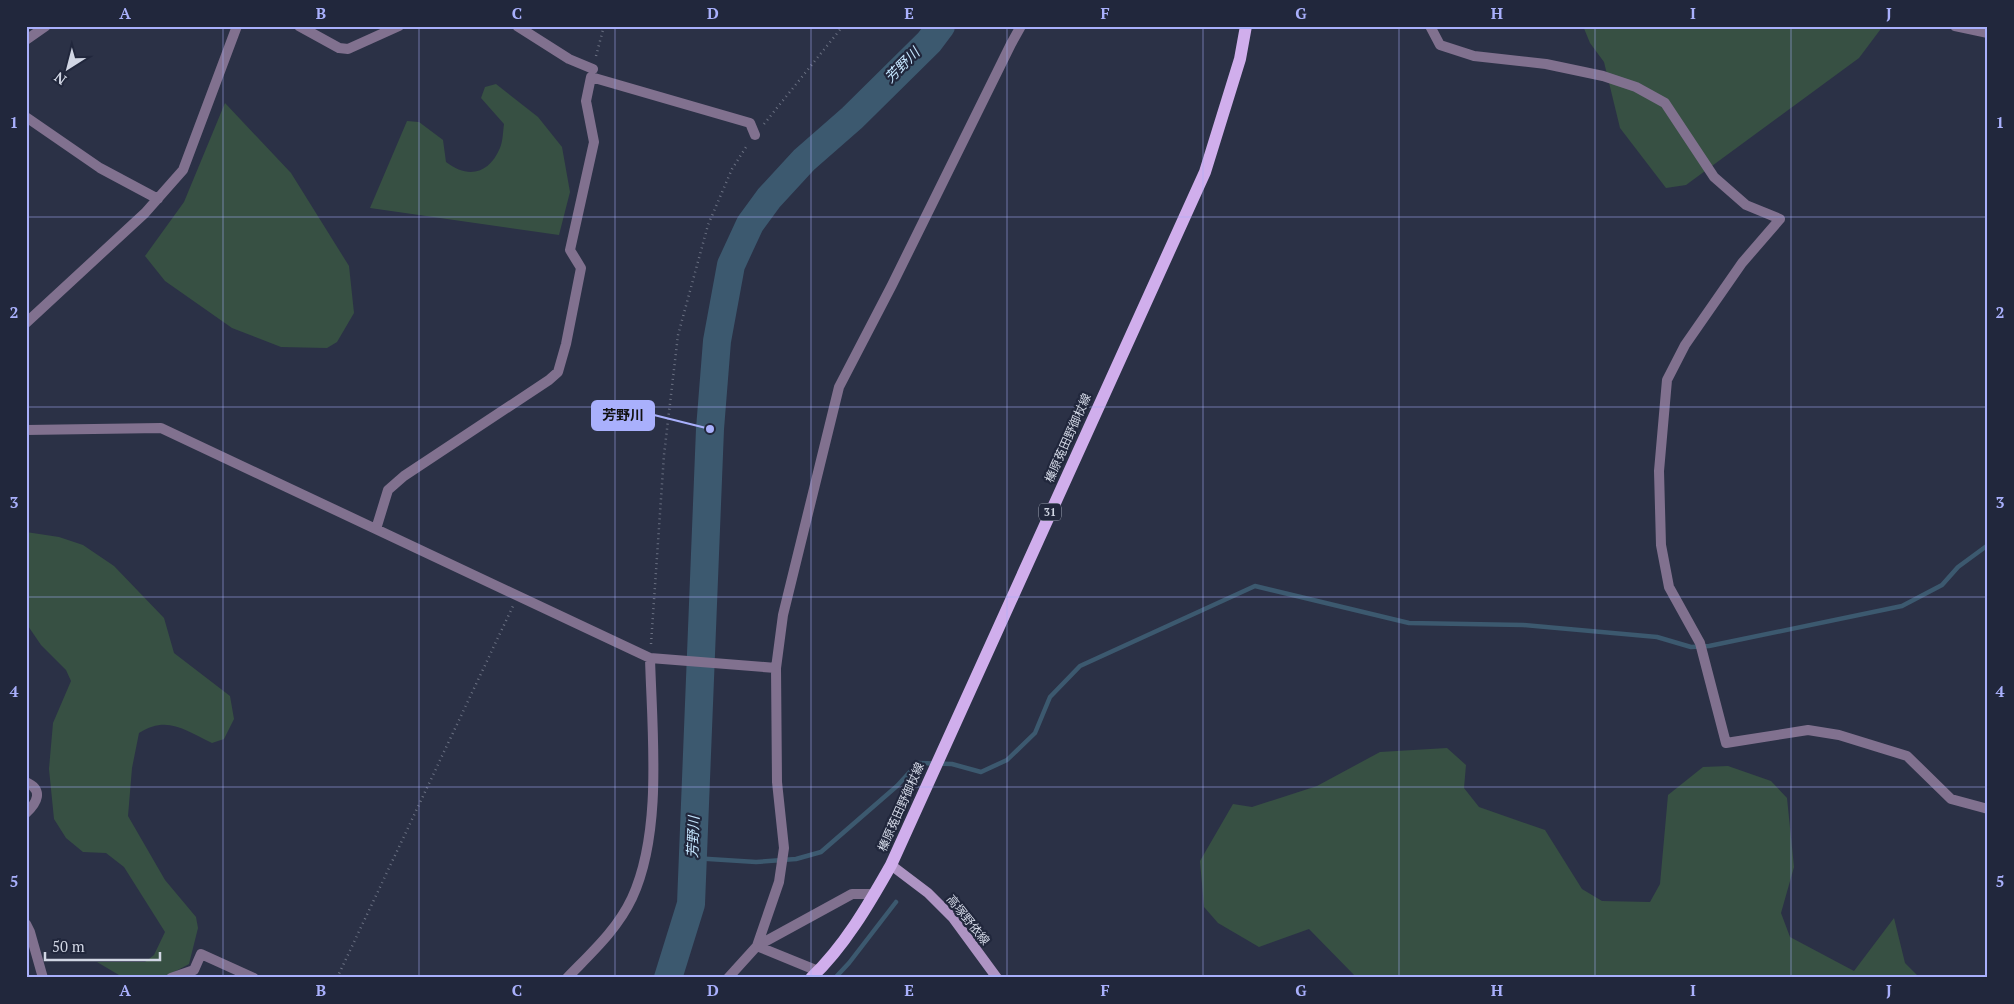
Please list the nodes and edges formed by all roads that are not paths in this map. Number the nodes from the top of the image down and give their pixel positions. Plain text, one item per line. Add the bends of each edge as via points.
1 (46, 26) edge
2 (237, 26) edge
3 (299, 26) edge
4 (399, 26) edge
5 (517, 26) edge
6 (1021, 26) edge
7 (1246, 26) edge
8 (1430, 26) edge
9 (1955, 26) edge
10 (1988, 33) edge
11 (26, 40) edge
12 (593, 70) road end
13 (26, 117) edge
14 (755, 135) road end
15 (158, 199) junction
16 (26, 323) edge
17 (26, 430) edge
18 (376, 529) junction
19 (650, 658) junction
20 (772, 668) junction
21 (26, 782) edge
22 (1988, 809) edge
23 (26, 813) edge
24 (891, 865) junction
25 (874, 894) junction
26 (26, 924) edge
27 (758, 946) junction
28 (814, 974) edge
29 (44, 978) edge
30 (171, 978) edge
31 (254, 978) edge
32 (567, 978) edge
33 (728, 978) edge
34 (997, 978) edge

1 - 11 street
2 - 15 street via 183,170
3 - 4 street via 348,50
5 - 12 street via 569,59
6 - 20 street via 839,387
7 - 24 main road, 榛原菟田野御杖線 / 31 via 1240,59 1205,172
8 - 22 street via 1440,45 1474,56 1546,64 1602,76 1644,91 1665,103 1714,177 1746,204 1780,219 1736,271 1685,345 1667,380 1659,471 1661,545 1669,587 1700,642 1726,743 1808,730 1839,735 1907,756 1951,798
9 - 10 street
13 - 15 street via 100,168
14 - 18 street via 750,124 591,78 586,101 594,142 570,250 582,268 558,372 404,476 388,490
15 - 16 street
17 - 18 street via 161,428
18 - 19 street
19 - 20 street
19 - 32 street via 653,803 645,865 631,899 610,934
20 - 27 street via 777,782 784,848 780,882
21 - 23 street via 33,785 37,793 35,804
24 - 25 main road, 榛原菟田野御杖線 / 31
24 - 34 main road, 高塚野依線 via 928,893 953,918
25 - 27 street via 852,894
25 - 28 main road, 榛原菟田野御杖線 / 31
26 - 29 street
27 - 28 street
27 - 33 street
30 - 31 street via 194,970 202,954

